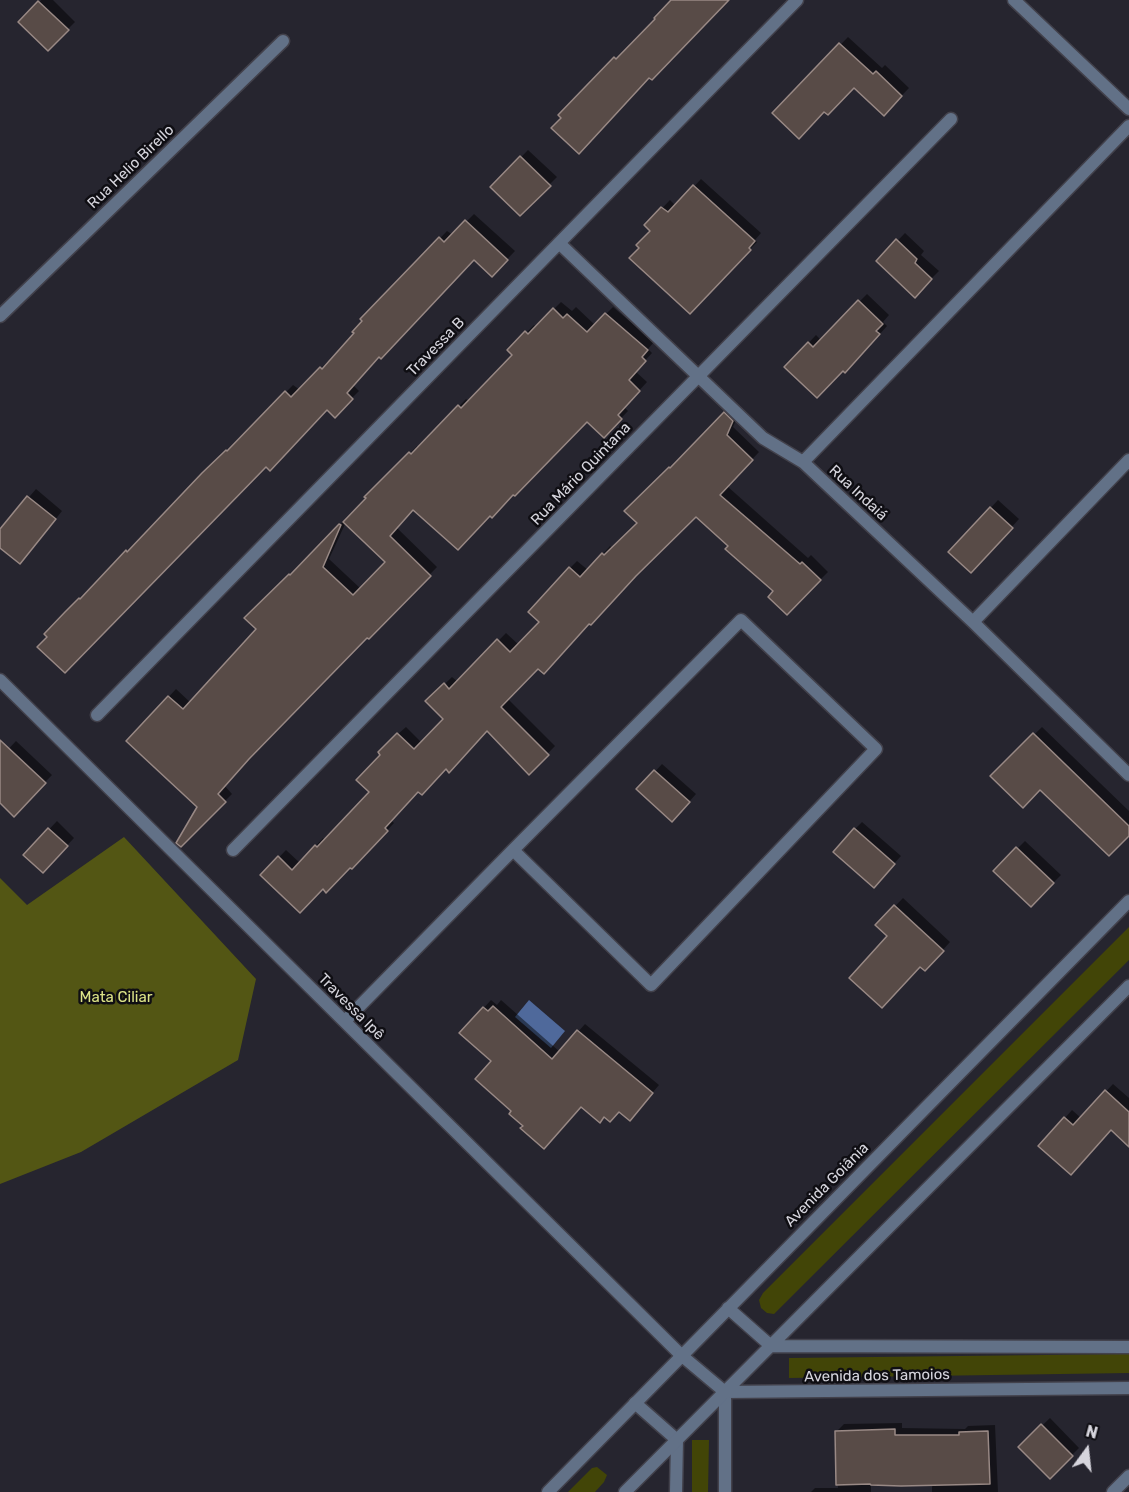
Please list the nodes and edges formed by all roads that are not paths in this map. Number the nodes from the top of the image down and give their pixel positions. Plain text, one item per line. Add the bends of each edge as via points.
1 (797, 0) edge
2 (1014, 0) edge
3 (283, 41) dead end
4 (1129, 109) edge
5 (951, 119) dead end
6 (1129, 126) edge
7 (559, 243) junction
8 (0, 316) edge
9 (698, 376) junction
10 (1129, 460) edge
11 (803, 462) junction
12 (974, 622) junction
13 (0, 680) edge
14 (97, 715) dead end
15 (1129, 774) edge
16 (233, 850) dead end
17 (513, 850) junction
18 (1129, 901) edge
19 (1129, 986) edge
20 (345, 1021) junction
21 (728, 1308) junction
22 (771, 1346) junction
23 (1129, 1347) edge
24 (681, 1355) junction
25 (1129, 1388) edge
26 (725, 1392) junction
27 (635, 1403) junction
28 (677, 1440) junction
29 (1129, 1476) edge
30 (548, 1492) edge
31 (626, 1492) edge
32 (676, 1492) edge
33 (724, 1492) edge
34 (1113, 1492) edge

1 - 7 street, Travessa B
2 - 4 street
3 - 8 street, Rua Helio Birello
5 - 9 street, Rua Mário Quintana
6 - 11 street
7 - 9 street, Rua Indaiá
7 - 14 street, Travessa B
9 - 11 street, Rua Indaiá via 763,438
9 - 16 street, Rua Mário Quintana
10 - 12 street
11 - 12 street, Rua Indaiá
12 - 15 street, Rua Indaiá
13 - 20 street, Travessa Ipê
17 - 17 street via 741,620 876,749 651,985
17 - 20 street
18 - 21 street, Avenida Goiânia
19 - 22 street
20 - 24 street, Travessa Ipê
21 - 22 street
21 - 24 street, Avenida Goiânia
22 - 23 street, Avenida dos Tamoios
22 - 26 street
24 - 26 street, Travessa Ipê
24 - 27 street, Avenida Goiânia
25 - 26 street, Avenida dos Tamoios
26 - 28 street
26 - 33 street
27 - 28 street
27 - 30 street, Avenida Goiânia
28 - 31 street
28 - 32 street
29 - 34 street

